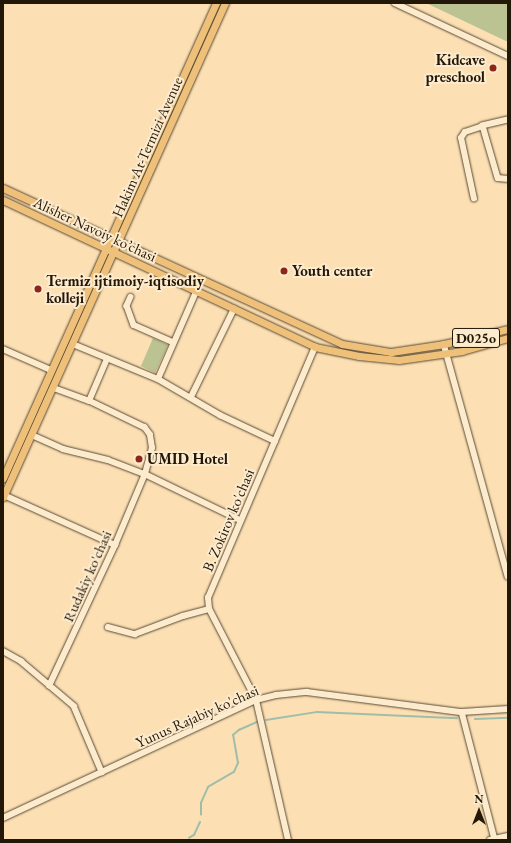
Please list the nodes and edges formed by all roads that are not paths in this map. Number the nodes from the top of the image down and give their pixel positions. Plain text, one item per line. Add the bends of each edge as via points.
1 (216, 3) edge
2 (225, 3) edge
3 (395, 3) edge
4 (508, 56) edge
5 (508, 120) edge
6 (483, 126) junction
7 (508, 179) edge
8 (3, 188) edge
9 (474, 199) dead end
10 (3, 200) edge
11 (109, 239) junction
12 (118, 243) junction
13 (105, 249) junction
14 (114, 253) junction
15 (196, 292) junction
16 (131, 297) dead end
17 (234, 309) junction
18 (508, 329) edge
19 (508, 338) edge
20 (173, 342) junction
21 (73, 344) junction
22 (444, 344) junction
23 (315, 347) junction
24 (3, 349) edge
25 (447, 354) junction
26 (107, 358) junction
27 (51, 370) junction
28 (158, 379) junction
29 (54, 388) junction
30 (192, 397) junction
31 (89, 401) junction
32 (32, 436) junction
33 (274, 441) junction
34 (4, 474) edge
35 (145, 474) junction
36 (3, 496) edge
37 (240, 520) junction
38 (115, 545) junction
39 (508, 576) edge
40 (210, 609) junction
41 (108, 627) dead end
42 (3, 651) edge
43 (49, 686) junction
44 (256, 700) junction
45 (508, 709) edge
46 (462, 712) junction
47 (102, 772) junction
48 (3, 818) edge
49 (508, 836) edge
50 (288, 840) edge
51 (493, 840) edge

1 - 11 main road, Hakim At-Termizi Avenue
2 - 12 main road, Hakim At-Termizi Avenue
3 - 4 street
5 - 6 street
6 - 7 street via 498,178
6 - 9 street via 465,132 461,138
8 - 11 main road, Alisher Navoiy ko’chasi / D025o
10 - 13 main road, Alisher Navoiy ko’chasi
11 - 12 main road, Alisher Navoiy ko’chasi / D025o
11 - 13 main road, Hakim At-Termizi Avenue
12 - 14 main road, Hakim At-Termizi Avenue
12 - 22 main road, Alisher Navoiy ko’chasi / D025o via 342,344 391,352
13 - 14 main road, Alisher Navoiy ko’chasi
13 - 27 main road, Hakim At-Termizi Avenue
14 - 15 main road, Alisher Navoiy ko’chasi
14 - 21 main road, Hakim At-Termizi Avenue
15 - 17 main road, Alisher Navoiy ko’chasi
15 - 20 street
16 - 20 street via 128,306 134,325
17 - 23 main road, Alisher Navoiy ko’chasi
17 - 30 street
18 - 22 main road, D025o
19 - 25 main road, D025o
20 - 28 street
21 - 26 street
21 - 29 main road, Hakim At-Termizi Avenue
22 - 25 street
23 - 25 main road, Alisher Navoiy ko’chasi via 359,356 399,360
23 - 33 street, B. Zokirov ko'chasi
24 - 27 street
25 - 39 street
26 - 28 street
26 - 31 street
27 - 34 main road, Hakim At-Termizi Avenue
28 - 30 street
29 - 31 street, Rudakiy ko'chasi
29 - 32 main road, Hakim At-Termizi Avenue
30 - 33 street via 220,415
31 - 35 street, Rudakiy ko'chasi via 130,419 150,435 152,448
32 - 35 street via 63,449 108,460
32 - 36 main road, Hakim At-Termizi Avenue
33 - 37 street, B. Zokirov ko'chasi
35 - 37 street
35 - 38 street, Rudakiy ko'chasi
36 - 38 street
37 - 40 street, B. Zokirov ko'chasi via 210,592
38 - 43 street, Rudakiy ko'chasi
40 - 41 street via 131,635
40 - 44 street
42 - 43 street via 21,661
43 - 47 street via 74,706
44 - 46 street, Yunus Rajabiy ko'chasi via 307,692
44 - 47 street, Yunus Rajabiy ko'chasi
44 - 50 street
45 - 46 street, Yunus Rajabiy ko'chasi
46 - 51 street
47 - 48 street, Yunus Rajabiy ko'chasi
49 - 51 street

